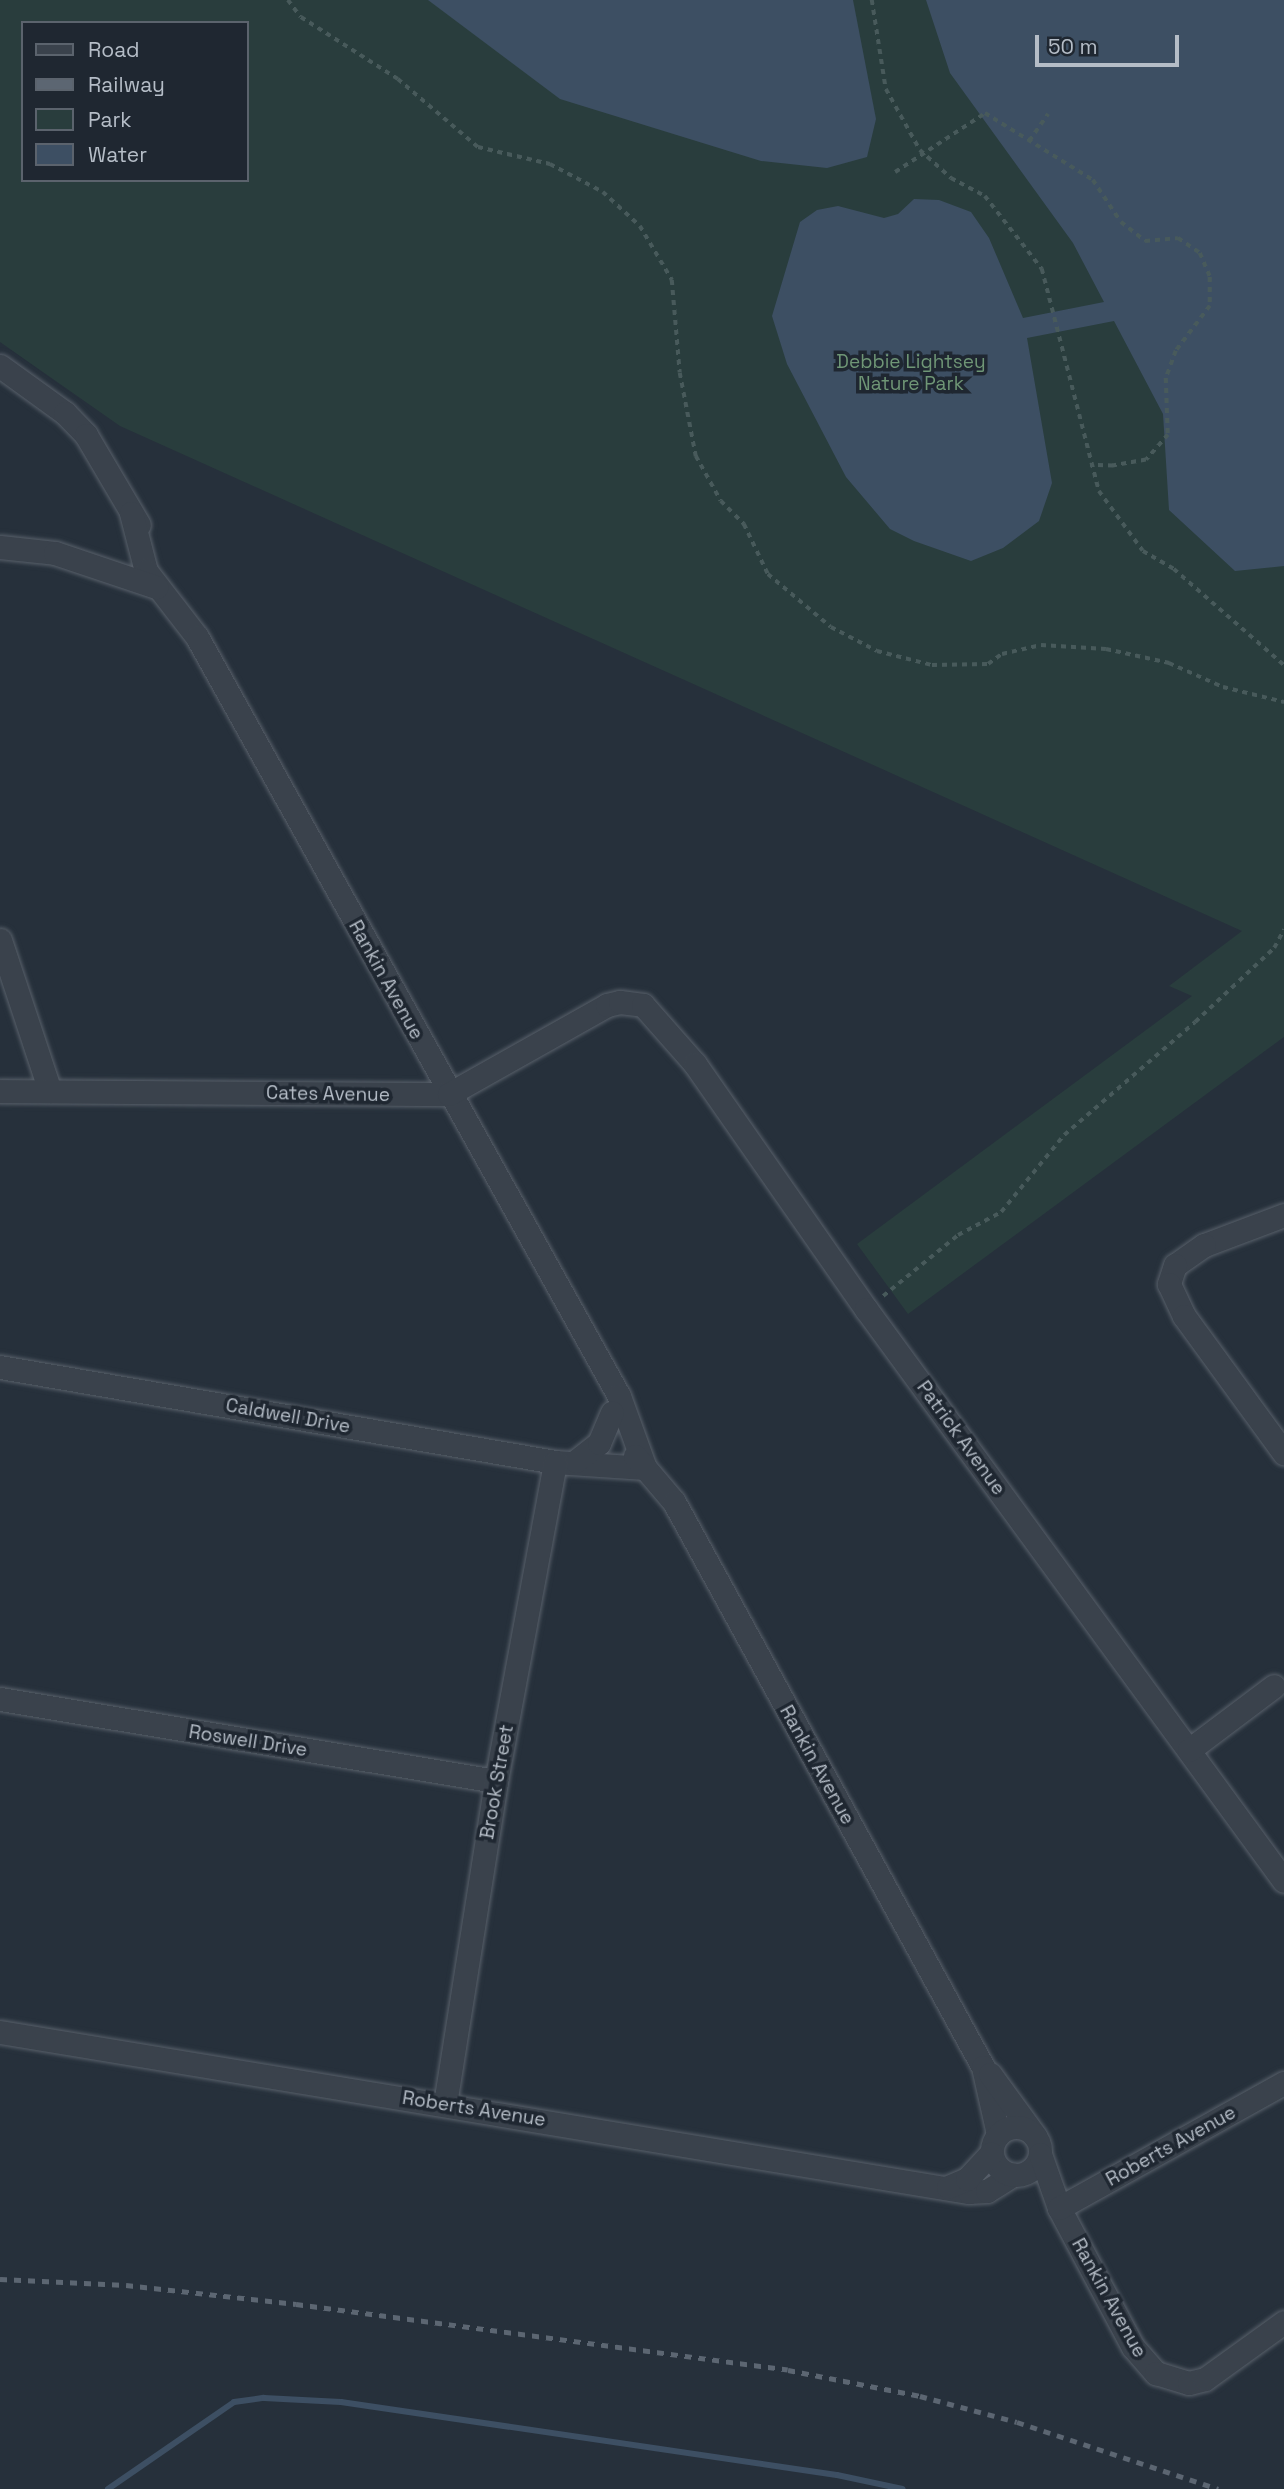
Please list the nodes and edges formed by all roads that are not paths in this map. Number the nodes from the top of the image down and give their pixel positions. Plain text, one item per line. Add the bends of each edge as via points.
1 (0, 366) edge
2 (0, 547) edge
3 (156, 587) junction
4 (0, 940) edge
5 (632, 1002) joint
6 (0, 1091) edge
7 (50, 1091) junction
8 (449, 1094) junction
9 (1284, 1215) edge
10 (0, 1367) edge
11 (606, 1379) junction
12 (612, 1413) junction
13 (1284, 1453) edge
14 (565, 1462) junction
15 (645, 1468) junction
16 (1274, 1686) dead end
17 (0, 1699) edge
18 (1189, 1751) junction
19 (496, 1781) junction
20 (1284, 1881) edge
21 (0, 2032) edge
22 (983, 2067) junction
23 (1284, 2083) edge
24 (445, 2104) junction
25 (995, 2143) junction
26 (1038, 2145) junction
27 (1016, 2175) junction
28 (948, 2187) junction
29 (1059, 2208) junction
30 (1284, 2322) edge

1 - 3 street, Rankin Avenue via 65,413 86,435 131,513 146,570
2 - 3 street via 89,561
3 - 8 street, Rankin Avenue via 197,637
4 - 7 street
5 - 8 street, Cates Avenue via 607,1005
5 - 18 street, Patrick Avenue via 653,1012 674,1035 866,1309
6 - 7 street, Cates Avenue
7 - 8 street, Cates Avenue
8 - 11 street, Rankin Avenue
9 - 13 street via 1221,1237 1175,1265 1169,1284 1184,1316
10 - 14 street, Caldwell Drive
11 - 12 street, Rankin Avenue
11 - 15 street, Rankin Avenue via 618,1396
12 - 14 street via 599,1443
12 - 15 street, Rankin Avenue via 624,1441
14 - 15 street, Caldwell Drive
14 - 19 street, Brook Street
15 - 22 street, Rankin Avenue via 674,1502
16 - 18 street
17 - 19 street, Roswell Drive
18 - 20 street, Patrick Avenue
19 - 24 street, Brook Street
21 - 24 street, Roberts Avenue
22 - 25 street, Rankin Avenue
22 - 26 street, Rankin Avenue via 1017,2106
23 - 29 street, Roberts Avenue
24 - 28 street, Roberts Avenue
25 - 26 street via 1013,2127
25 - 27 street via 1001,2170
25 - 28 street via 967,2179
26 - 27 street via 1035,2166
26 - 29 street, Rankin Avenue
27 - 28 street, Roberts Avenue via 986,2190
27 - 29 street, Rankin Avenue
29 - 30 street, Rankin Avenue via 1133,2347 1143,2362 1168,2380 1189,2383 1205,2379

